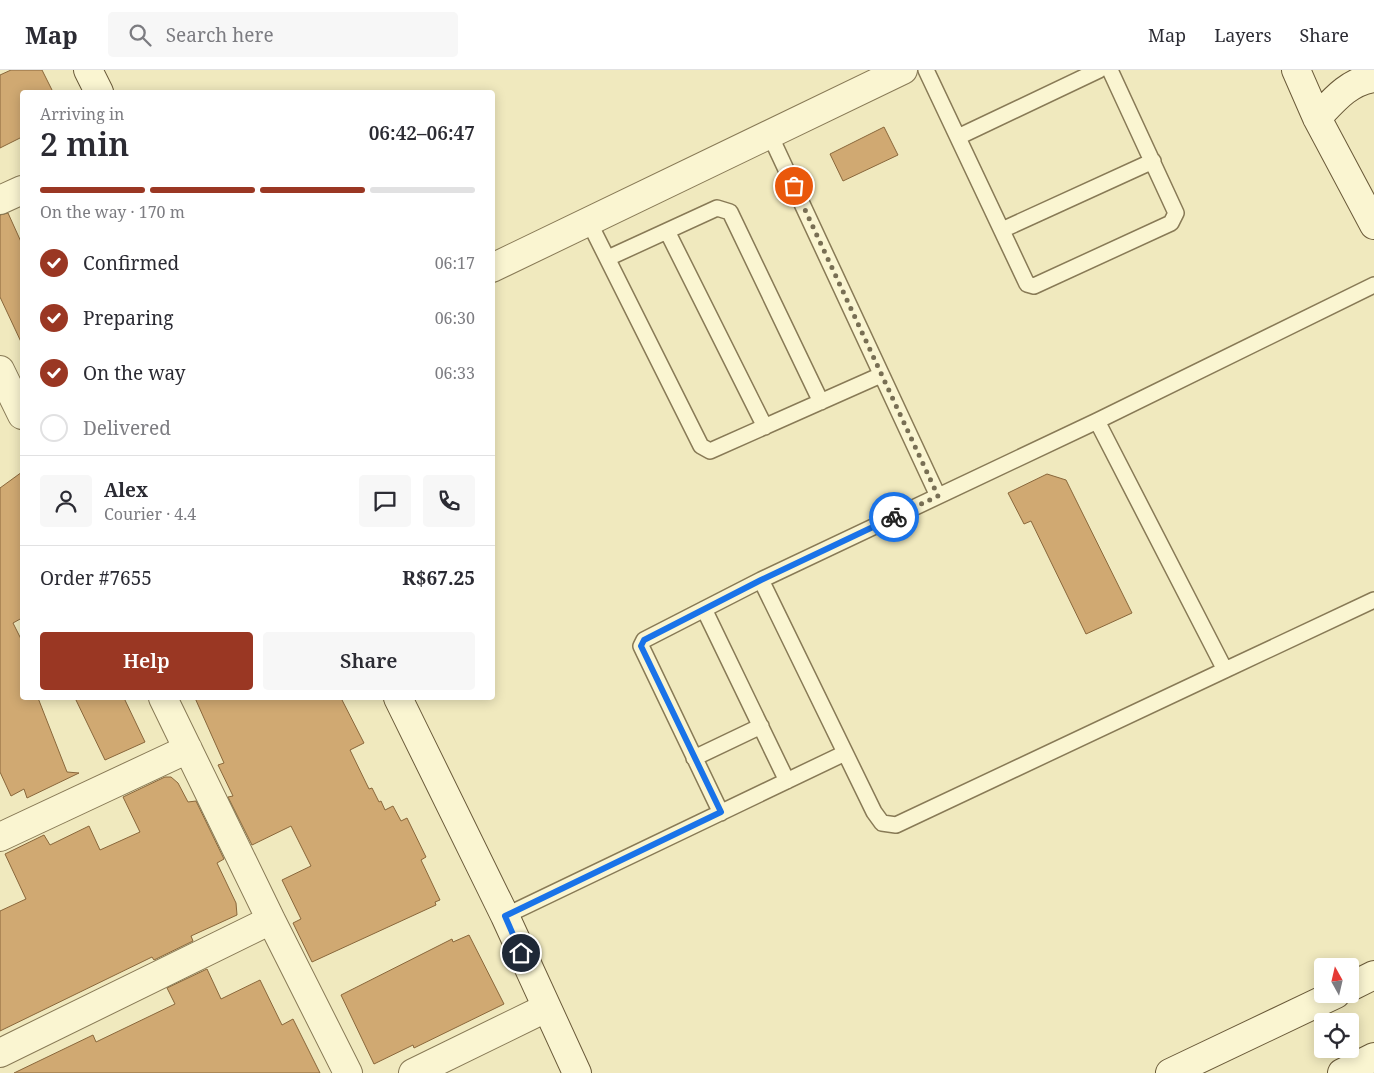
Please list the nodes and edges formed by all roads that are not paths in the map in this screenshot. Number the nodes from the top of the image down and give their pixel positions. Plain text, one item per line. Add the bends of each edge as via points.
1 (88, 70) edge
2 (903, 70) edge
3 (926, 70) edge
4 (1099, 70) edge
5 (1110, 70) edge
6 (1296, 70) edge
7 (1374, 78) edge
8 (99, 90) edge
9 (1318, 118) junction
10 (770, 135) junction
11 (958, 138) junction
12 (1152, 161) junction
13 (20, 191) edge
14 (0, 200) edge
15 (590, 222) junction
16 (1374, 225) edge
17 (1002, 230) junction
18 (667, 231) junction
19 (608, 258) junction
20 (495, 267) edge
21 (1374, 285) edge
22 (0, 370) edge
23 (881, 375) junction
24 (821, 402) junction
25 (20, 411) edge
26 (1097, 421) junction
27 (765, 426) junction
28 (938, 496) junction
29 (761, 580) junction
30 (1374, 600) edge
31 (704, 609) junction
32 (1225, 670) junction
33 (164, 700) edge
34 (399, 700) edge
35 (761, 726) junction
36 (188, 749) junction
37 (845, 753) junction
38 (694, 758) junction
39 (787, 781) junction
40 (721, 812) junction
41 (3, 828) edge
42 (505, 916) junction
43 (270, 920) junction
44 (1374, 975) edge
45 (1359, 982) edge
46 (1317, 1003) edge
47 (546, 1008) junction
48 (0, 1053) edge
49 (1374, 1057) edge
50 (348, 1073) edge
51 (413, 1073) edge
52 (577, 1073) edge
53 (1170, 1073) edge
54 (1342, 1073) edge

1 - 8 street
2 - 10 street
3 - 11 lane
4 - 11 lane
5 - 12 lane
6 - 9 street
7 - 9 street via 1341,92
9 - 16 street
10 - 15 street
10 - 23 lane
11 - 17 lane
12 - 17 lane
12 - 17 lane via 1176,213 1171,224 1034,286 1028,284
13 - 14 street
15 - 19 lane
15 - 20 street
18 - 19 lane
18 - 24 lane via 717,208 730,212
18 - 27 lane
19 - 27 lane via 702,446 710,451
21 - 26 lane
22 - 25 street
23 - 24 lane
23 - 28 lane
24 - 27 lane
26 - 28 lane
26 - 32 lane
28 - 29 lane
29 - 31 lane
29 - 37 lane
30 - 32 lane
31 - 35 lane
31 - 38 lane via 644,640 641,646
32 - 37 lane via 896,825 882,823 874,812
33 - 36 street
34 - 42 street
35 - 38 lane
35 - 39 lane
36 - 41 street
36 - 43 street
37 - 39 lane
38 - 40 lane
39 - 40 lane
40 - 42 lane
42 - 47 street
43 - 48 street
43 - 50 street
44 - 45 street
46 - 53 street
47 - 51 street
47 - 52 street
49 - 54 street

